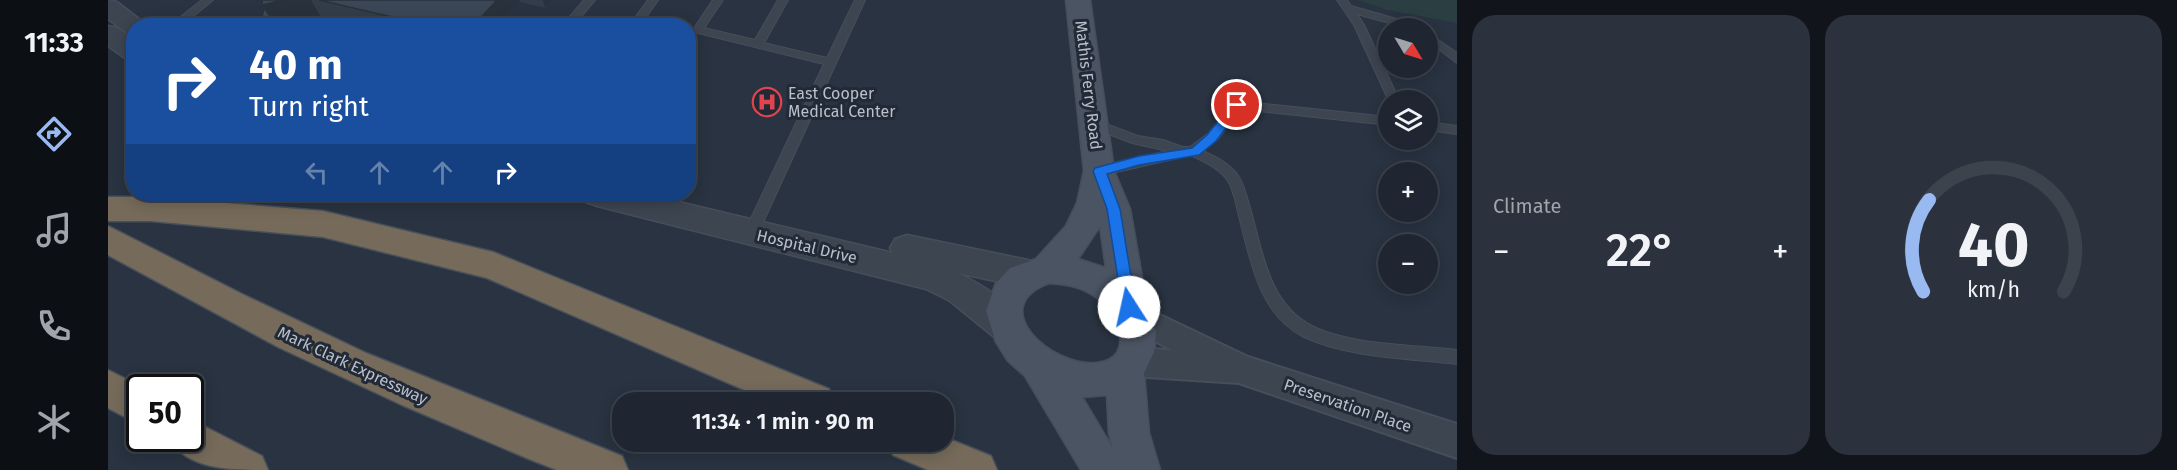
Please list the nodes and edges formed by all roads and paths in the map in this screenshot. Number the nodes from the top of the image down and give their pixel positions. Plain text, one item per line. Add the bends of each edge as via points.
1 (208, 0) edge
2 (274, 0) edge
3 (590, 0) edge
4 (653, 0) edge
5 (718, 0) edge
6 (783, 0) edge
7 (860, 0) edge
8 (1078, 0) edge
9 (1345, 4) edge
10 (108, 7) edge
11 (184, 18) edge
12 (269, 18) edge
13 (574, 18) edge
14 (640, 18) edge
15 (1387, 18) edge
16 (126, 20) edge
17 (108, 34) edge
18 (758, 44) junction
19 (1438, 44) edge
20 (126, 47) edge
21 (1457, 59) edge
22 (830, 62) junction
23 (1389, 90) edge
24 (1378, 120) edge
25 (1094, 124) junction
26 (1438, 127) edge
27 (1457, 130) edge
28 (1188, 152) junction
29 (1100, 171) junction
30 (696, 197) edge
31 (635, 201) edge
32 (108, 209) edge
33 (755, 223) junction
34 (108, 239) edge
35 (1038, 272) junction
36 (1131, 311) junction
37 (1006, 325) junction
38 (1457, 357) edge
39 (1128, 365) junction
40 (1040, 368) junction
41 (1239, 368) junction
42 (108, 387) edge
43 (791, 392) edge
44 (126, 398) edge
45 (1457, 441) edge
46 (204, 446) edge
47 (934, 452) edge
48 (247, 470) edge
49 (607, 470) edge
50 (976, 470) edge
51 (1102, 470) edge
52 (1139, 470) edge

1 - 11 lane
2 - 12 lane
3 - 13 lane
4 - 14 lane
5 - 18 lane via 698,30
6 - 18 lane
7 - 22 lane
8 - 25 main road, Mathis Ferry Road
9 - 15 lane
9 - 23 lane
10 - 16 street
17 - 20 street
18 - 22 lane
19 - 21 lane
22 - 33 lane
24 - 28 lane via 1237,105 1212,138
25 - 28 lane via 1136,140
25 - 29 main road, Mathis Ferry Road
26 - 27 lane
28 - 29 lane
28 - 38 lane via 1219,164 1235,182 1267,289 1276,307 1290,321 1336,341
29 - 35 main road, Mathis Ferry Road via 1095,206 1078,238
29 - 36 main road, Mathis Ferry Road via 1114,209
30 - 33 street, Hospital Drive
31 - 33 street, Hospital Drive
32 - 43 highway via 152,209 323,224 493,266
33 - 35 street, Hospital Drive via 975,265
33 - 37 street, Hospital Drive via 934,277 962,291
34 - 49 highway, Mark Clark Expressway via 334,357 467,416
35 - 36 main road via 1070,269 1093,277 1113,290
35 - 37 main road via 1013,287 1005,304
36 - 39 main road via 1138,348
36 - 41 street, Preservation Place
37 - 40 main road via 1018,348
39 - 40 main road via 1104,379 1078,381
39 - 41 street, Preservation Place
39 - 52 main road via 1129,433
40 - 51 main road via 1085,436
41 - 45 street, Preservation Place
42 - 44 highway
46 - 48 highway
47 - 50 highway

